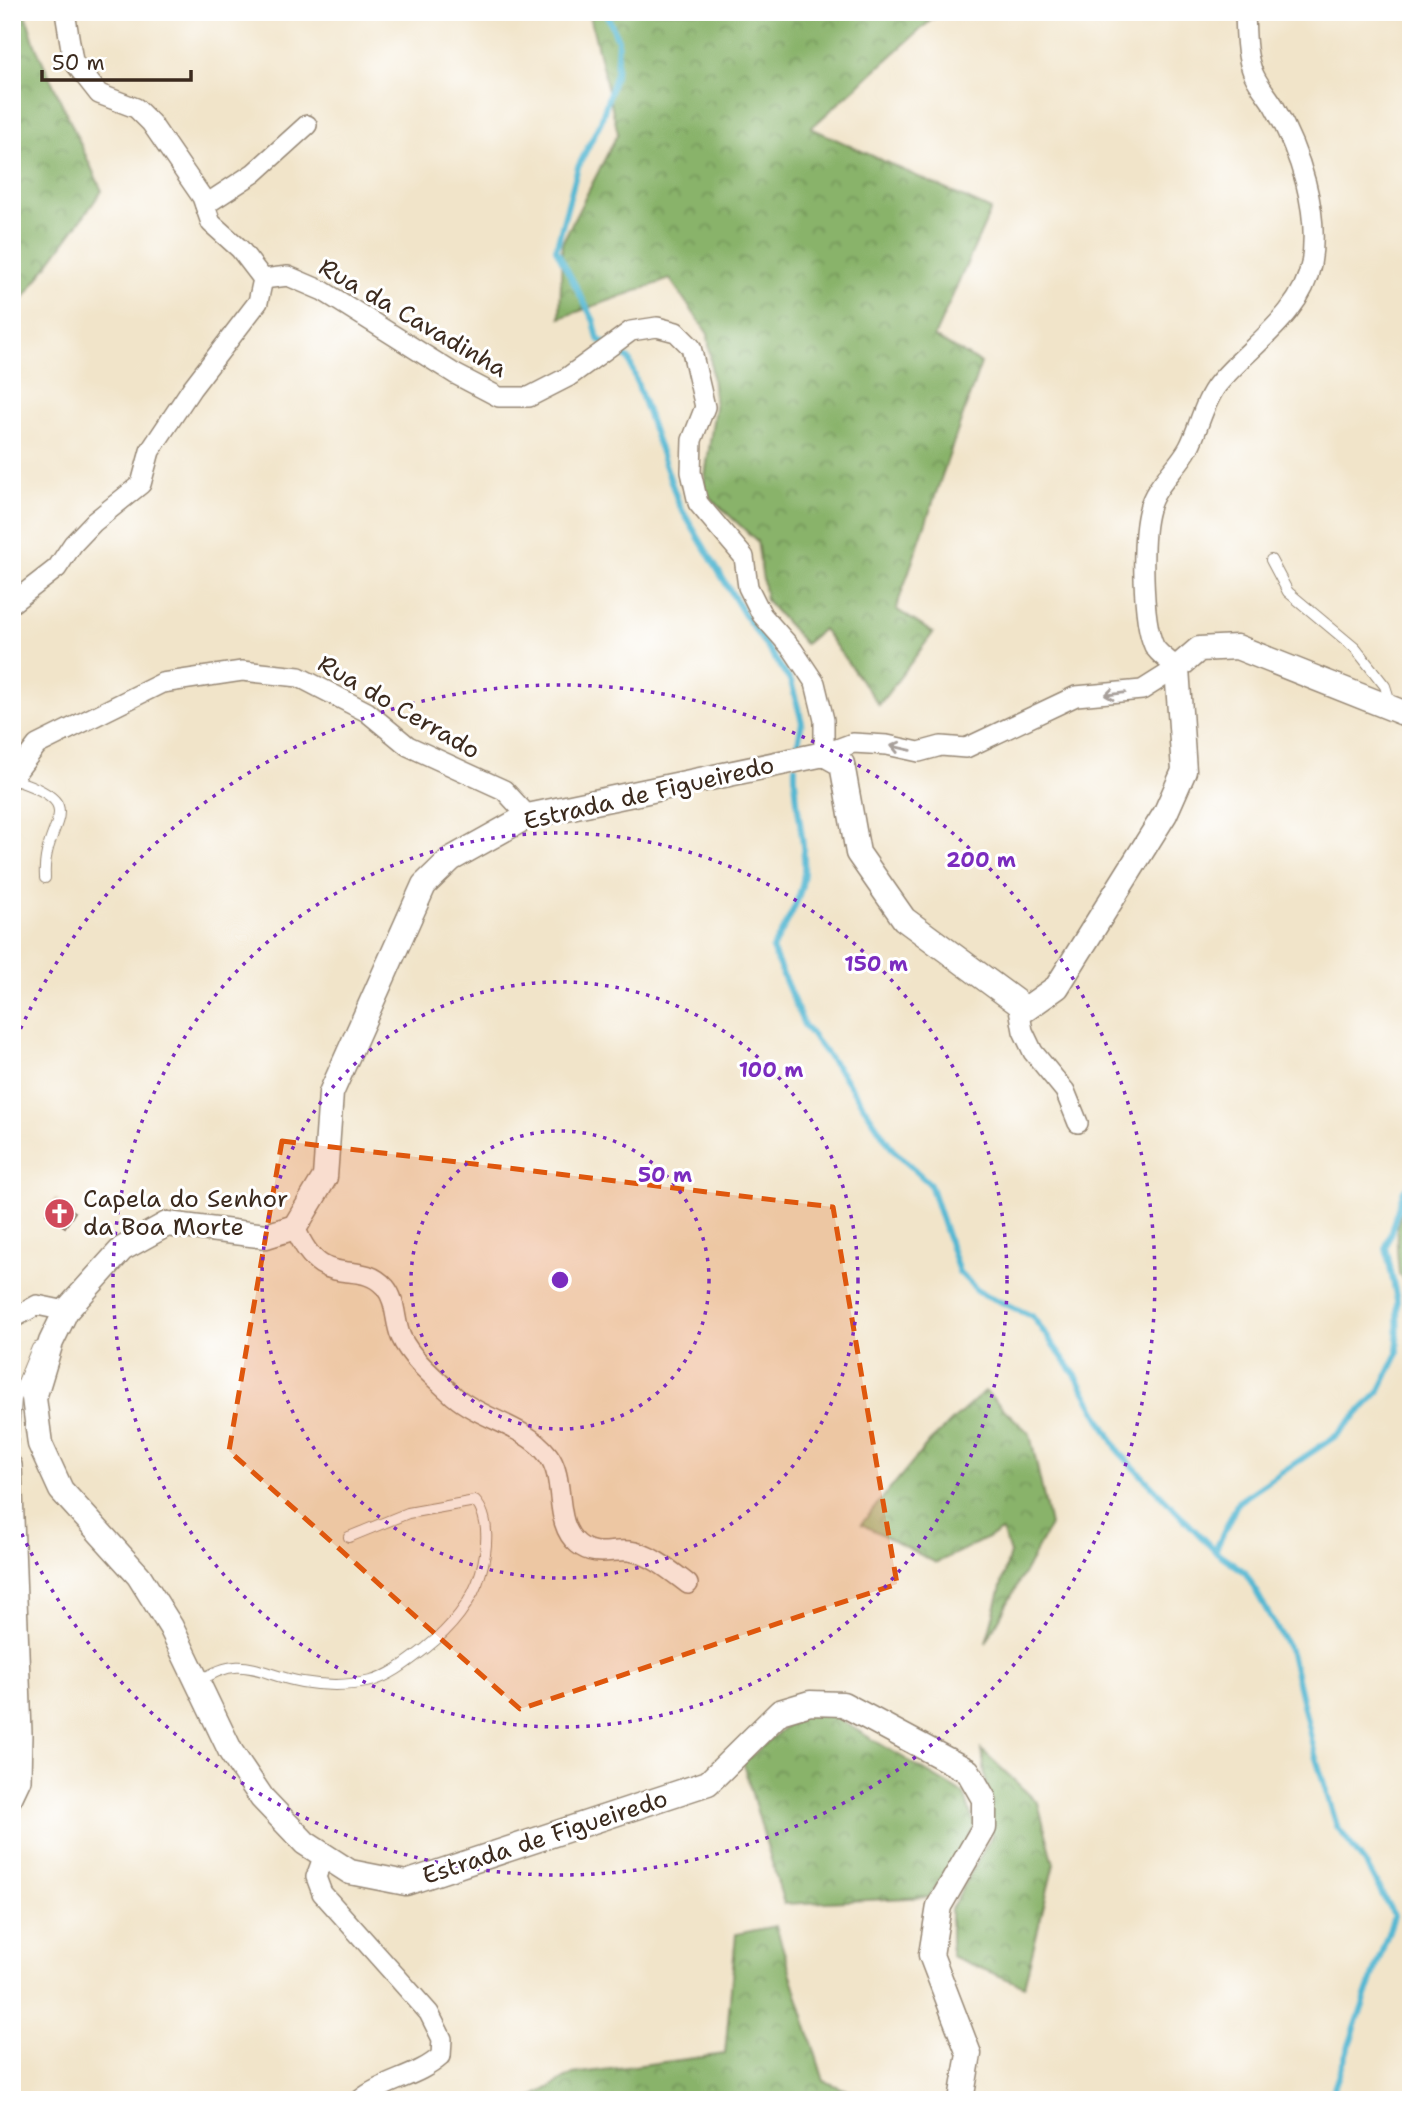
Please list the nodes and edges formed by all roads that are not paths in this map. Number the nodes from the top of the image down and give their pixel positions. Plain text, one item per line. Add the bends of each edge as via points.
1 (65, 12) edge
2 (1245, 12) edge
3 (307, 125) dead end
4 (205, 205) junction
5 (263, 279) junction
6 (1271, 559) dead end
7 (12, 603) edge
8 (1177, 668) junction
9 (1401, 712) edge
10 (817, 756) junction
11 (12, 779) edge
12 (528, 816) junction
13 (45, 878) dead end
14 (1018, 1003) junction
15 (1078, 1123) dead end
16 (295, 1227) junction
17 (66, 1311) junction
18 (12, 1319) edge
19 (51, 1342) junction
20 (12, 1448) edge
21 (12, 1465) edge
22 (349, 1536) dead end
23 (688, 1584) dead end
24 (197, 1682) junction
25 (12, 1799) edge
26 (324, 1855) junction
27 (359, 2100) edge
28 (961, 2100) edge

1 - 4 street via 73,61 99,94 136,108 151,123 177,156
2 - 8 street via 1247,51 1254,75 1299,159 1315,223 1310,267 1276,326 1216,386 1187,450 1149,508 1142,572 1154,647
3 - 4 street via 254,173
4 - 5 street via 211,223 240,249
5 - 7 street via 258,302 150,451 141,484 94,522 57,568
5 - 10 street, Rua da Cavadinha via 288,276 323,291 499,397 529,397 568,377 631,331 657,327 676,332 691,347 705,407 692,440 691,472 698,503 744,557 748,587 762,615 815,684 824,720
6 - 9 lane via 1288,592 1355,648
8 - 9 street via 1199,649 1237,648
8 -> 10 street via 1142,690 1076,696 966,748 941,746 919,752 853,743
8 - 14 street via 1184,771 1164,814 1057,987 1026,1009
10 - 12 street, Estrada de Figueiredo
10 - 14 street via 842,764 858,853 904,919
11 - 12 street, Rua do Cerrado via 37,745 162,683 242,671 299,677 367,712 408,746 504,790
11 - 13 lane via 44,789 60,809 44,860
12 - 16 street, Estrada de Figueiredo via 451,859 424,885 331,1093 325,1177
14 - 15 street via 1033,1052 1065,1091
16 - 17 street, Estrada de Figueiredo via 266,1236 167,1224 122,1250
16 - 23 street via 315,1262 335,1271 376,1278 387,1289 402,1339 457,1398 550,1456 568,1531 579,1545 606,1554 628,1551 648,1558
17 - 18 street via 37,1305
17 - 19 street, Estrada de Figueiredo
19 - 20 lane via 37,1348 16,1399
19 - 24 street, Estrada de Figueiredo via 34,1398 40,1444 61,1490 139,1576 171,1627
21 - 25 street via 22,1733 21,1780
22 - 24 lane via 408,1513 475,1501 483,1509 485,1559 457,1619 425,1648 373,1680 326,1685 300,1682 246,1665 216,1670
24 - 26 street, Estrada de Figueiredo via 230,1752 262,1798 305,1843
26 - 27 street via 316,1877 322,1893 429,2013 442,2039 441,2056 427,2069 395,2079
26 - 28 street, Estrada de Figueiredo via 350,1872 407,1883 708,1783 780,1712 810,1703 843,1704 968,1771 984,1799 984,1828 939,1906 931,1955 969,2053

